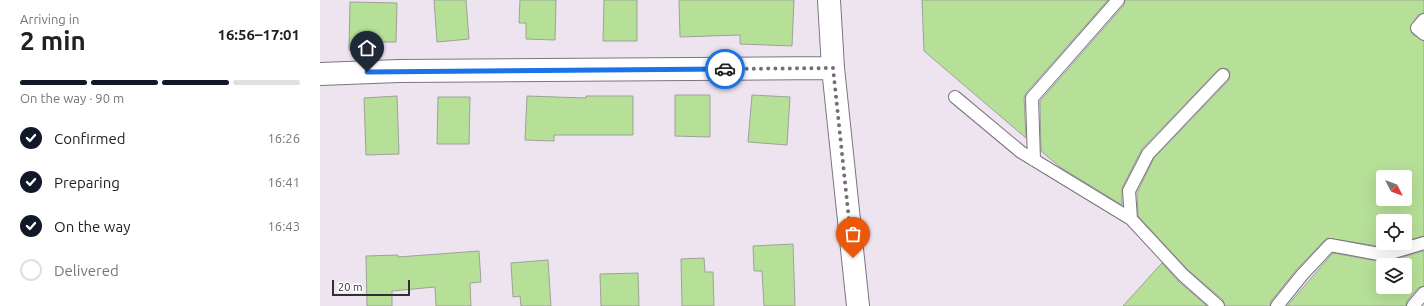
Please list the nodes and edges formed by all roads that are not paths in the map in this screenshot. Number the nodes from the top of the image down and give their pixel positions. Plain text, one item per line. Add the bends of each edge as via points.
1 (829, 0) edge
2 (1118, 0) edge
3 (1424, 20) edge
4 (1424, 34) edge
5 (833, 68) junction
6 (320, 74) edge
7 (1223, 75) dead end
8 (955, 97) dead end
9 (1034, 160) junction
10 (1131, 219) junction
11 (1424, 243) edge
12 (1424, 293) edge
13 (858, 306) edge
14 (1218, 306) edge
15 (1277, 306) edge
16 (1413, 306) edge

1 - 5 street
2 - 9 lane via 1032,98
3 - 4 lane via 1417,28
5 - 6 street
5 - 13 street
7 - 10 lane via 1148,154 1130,191
8 - 9 lane
9 - 10 lane
10 - 14 lane via 1183,275
11 - 15 lane via 1384,255 1330,246
12 - 16 lane

